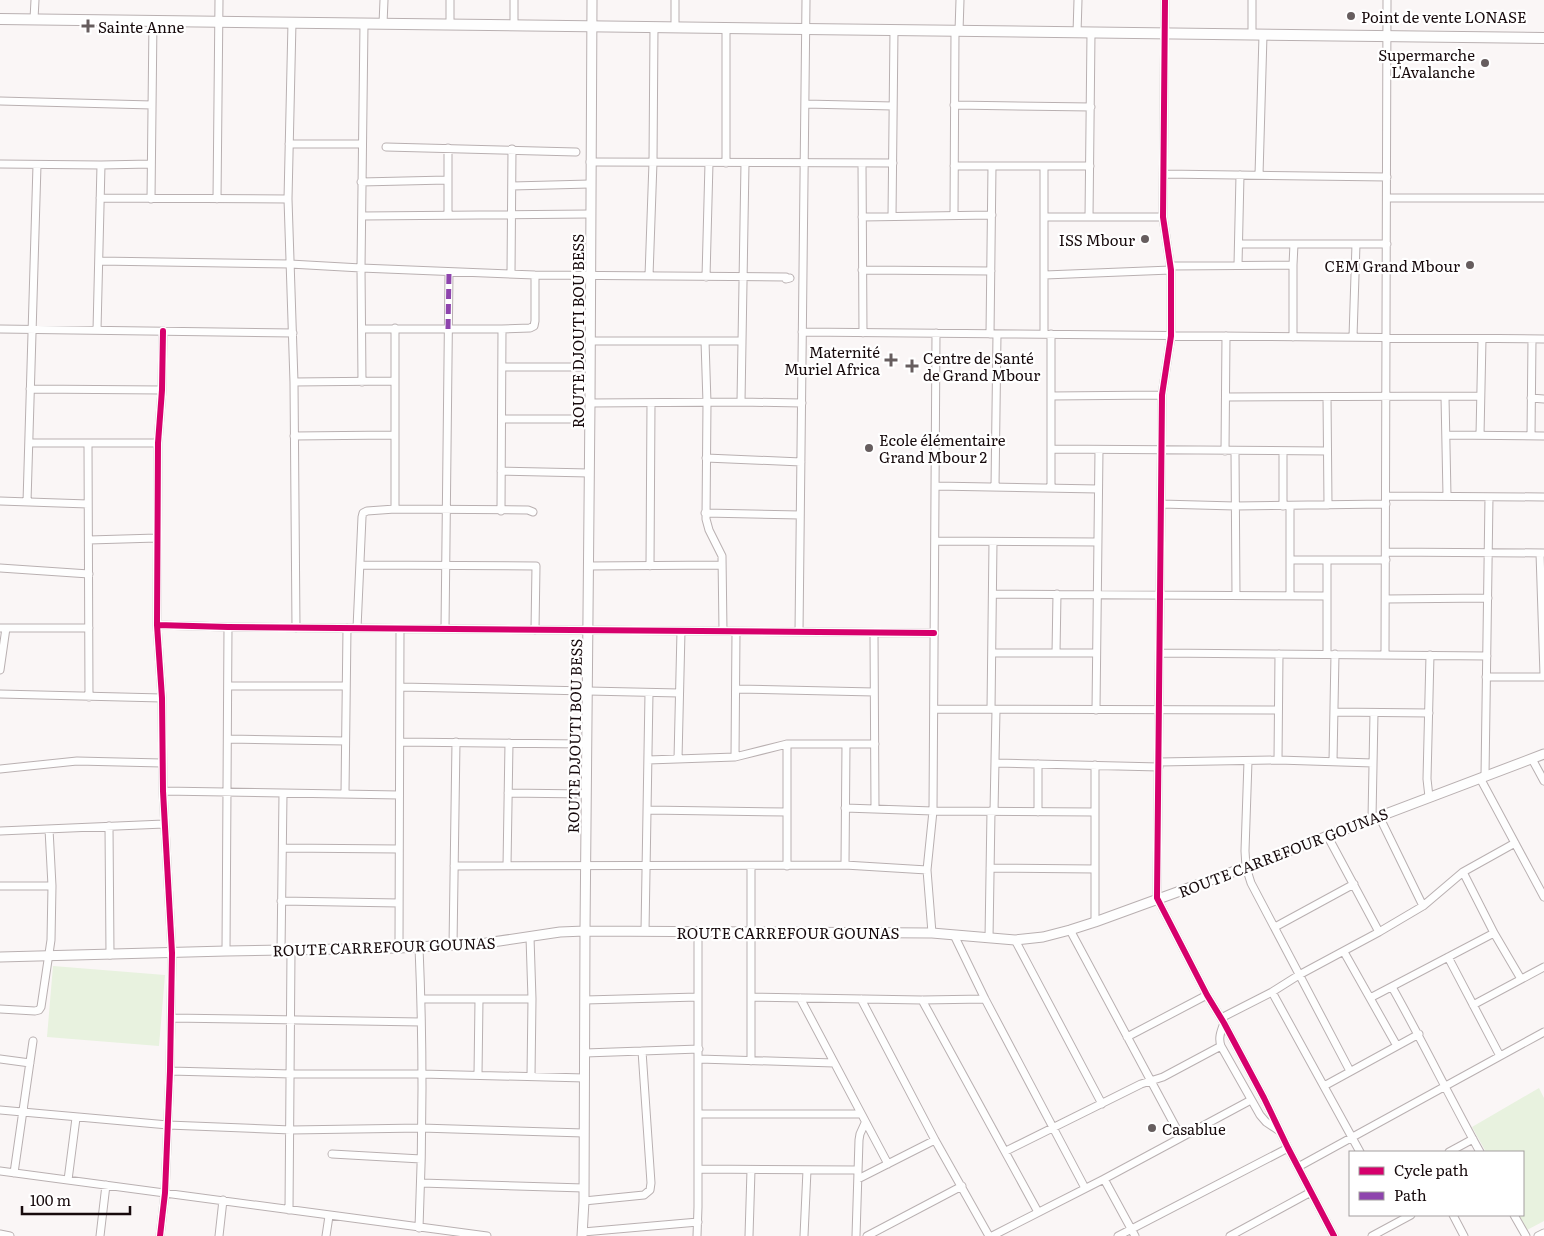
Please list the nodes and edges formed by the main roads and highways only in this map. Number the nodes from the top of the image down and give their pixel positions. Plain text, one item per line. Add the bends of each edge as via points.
1 (592, 0) edge
2 (0, 18) edge
3 (592, 26) junction
4 (1544, 38) edge
5 (1544, 754) edge
6 (584, 931) junction
7 (0, 957) edge
8 (583, 1234) edge

1 - 3 main road, ROUTE DJOUTI BOU BESS
2 - 3 highway
3 - 4 highway
3 - 6 main road, ROUTE DJOUTI BOU BESS
5 - 6 main road, ROUTE CARREFOUR GOUNAS via 1246,867 1094,922 1044,936 1015,940 932,933
6 - 7 main road, ROUTE CARREFOUR GOUNAS via 453,946
6 - 8 main road, ROUTE DJOUTI BOU BESS

